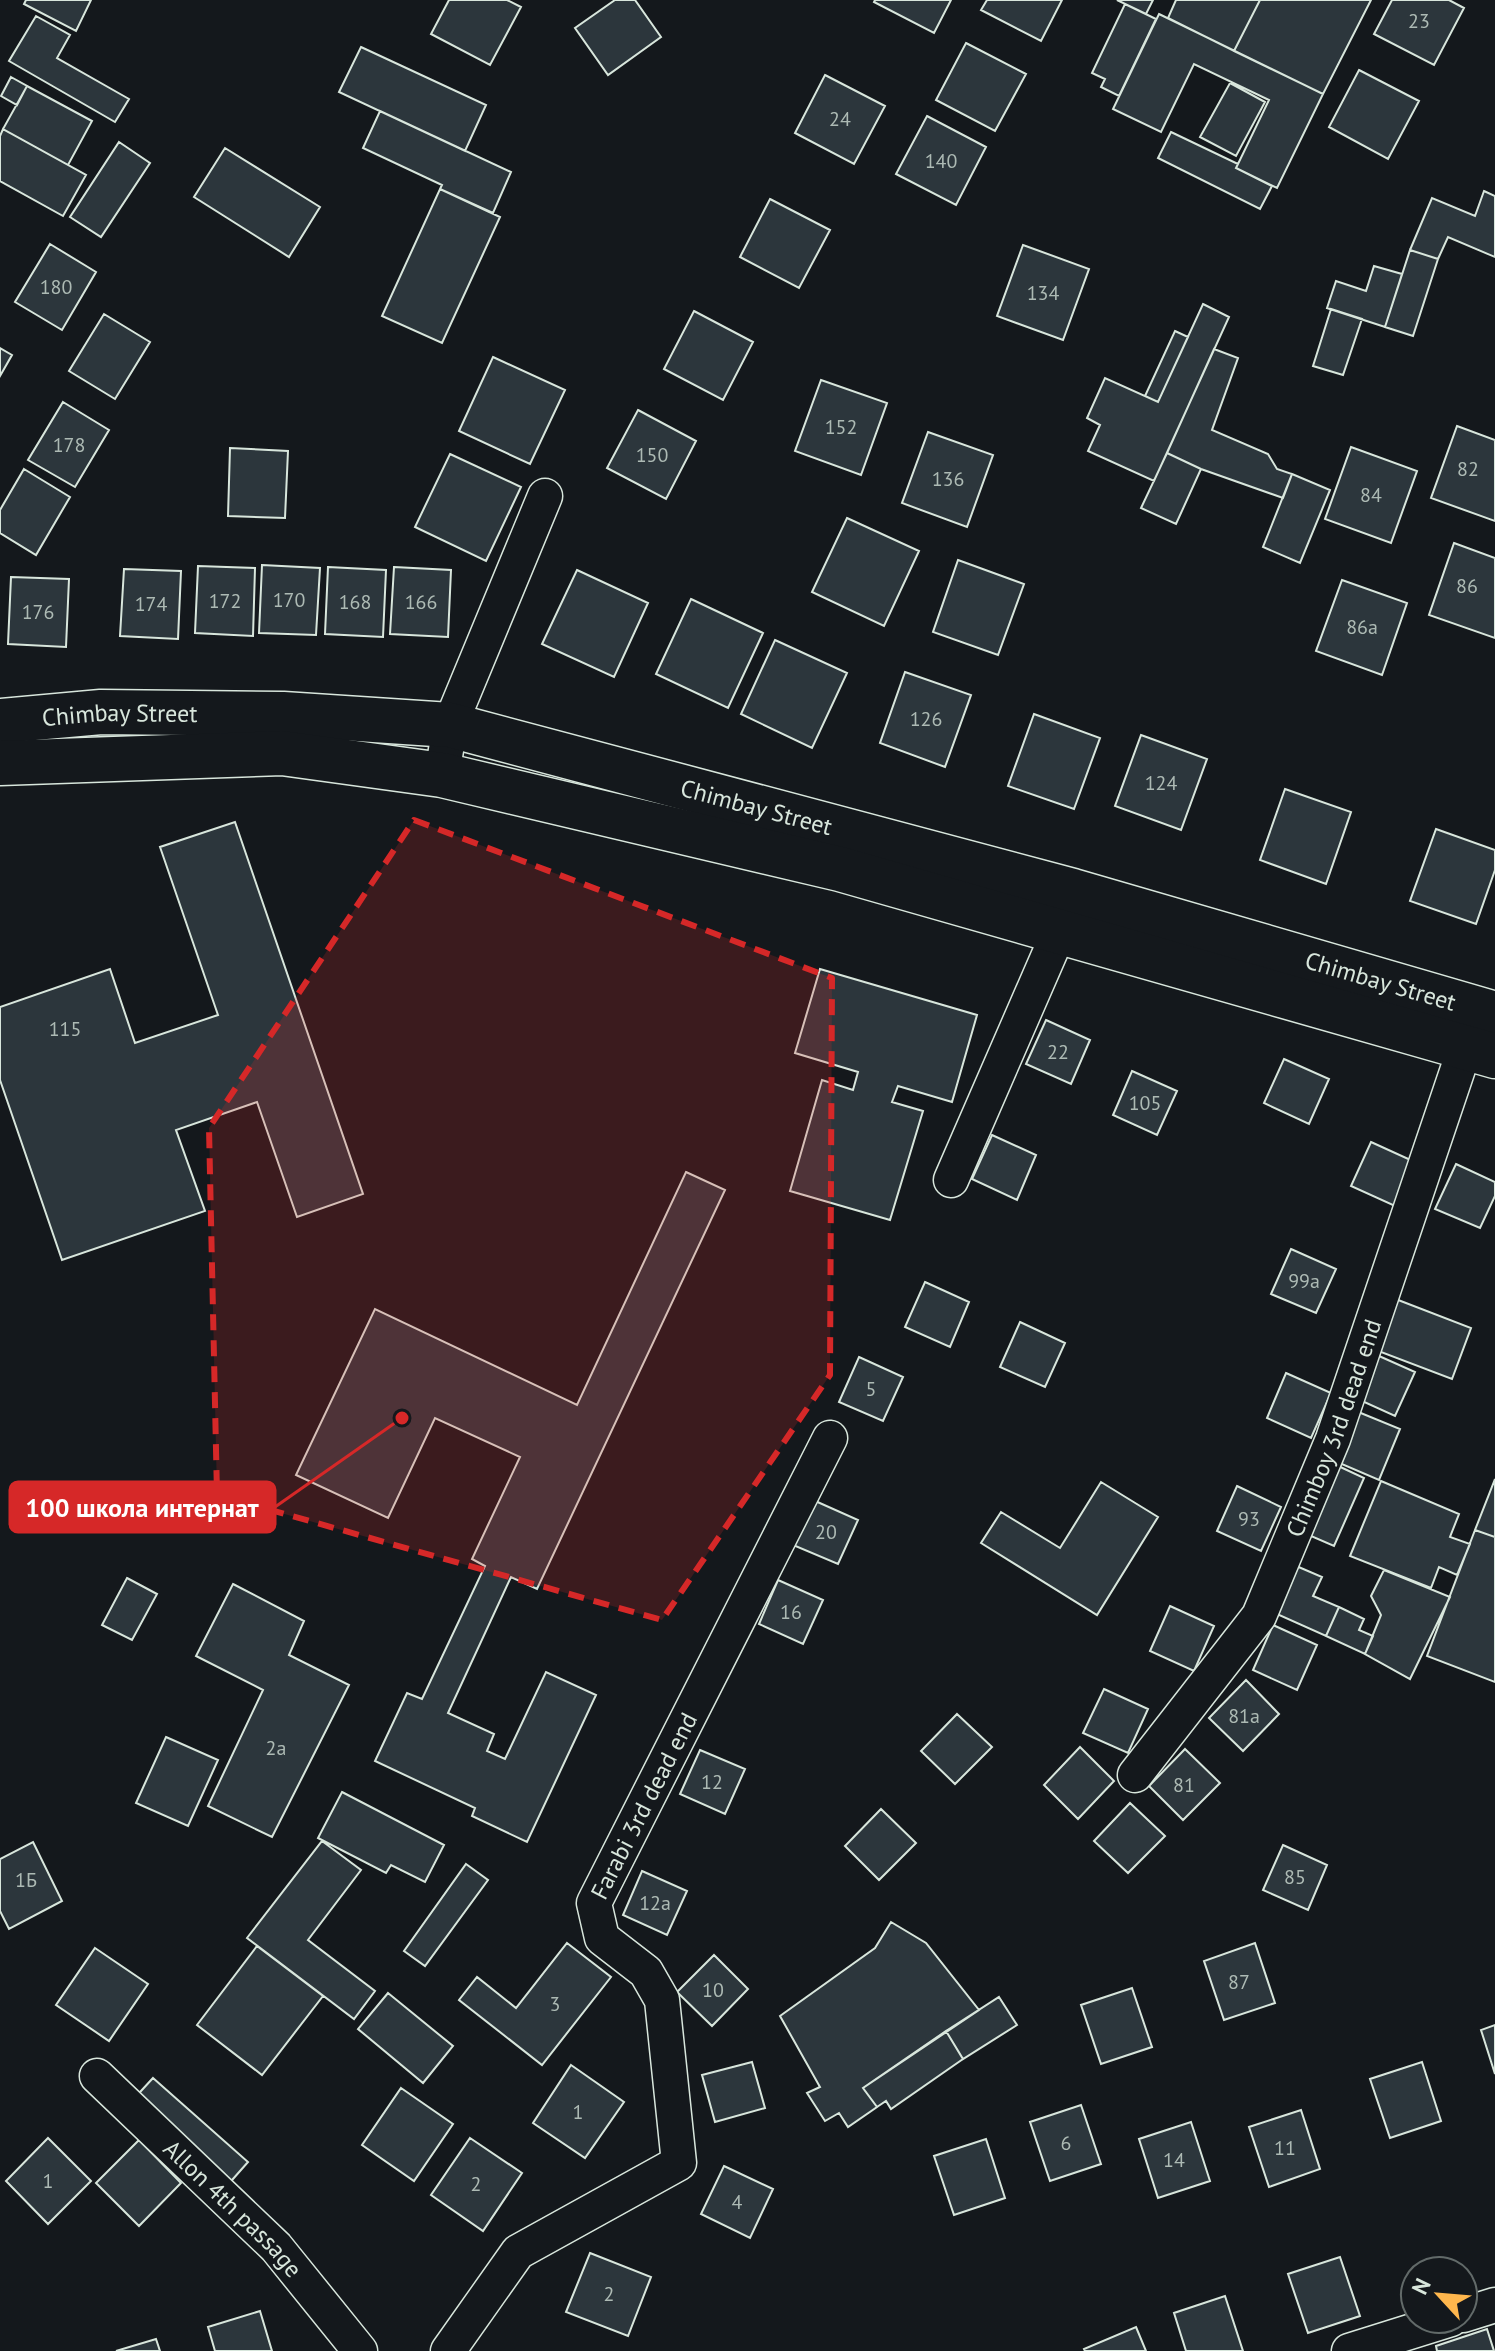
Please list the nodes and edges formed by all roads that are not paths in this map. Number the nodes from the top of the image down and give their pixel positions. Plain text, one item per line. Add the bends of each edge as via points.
1 (545, 496) dead end
2 (0, 721) edge
3 (450, 725) junction
4 (0, 763) edge
5 (442, 775) junction
6 (1073, 891) junction
7 (1059, 932) junction
8 (1495, 1014) edge
9 (1480, 1052) edge
10 (951, 1180) dead end
11 (830, 1438) dead end
12 (1135, 1775) dead end
13 (97, 2076) dead end
14 (1400, 2335) edge
15 (360, 2351) edge
16 (448, 2351) edge
17 (1349, 2351) edge

1 - 3 street
2 - 3 main road, Chimbay Street via 101,712 283,714
3 - 5 street
3 - 6 main road, Chimbay Street
4 - 5 main road, Chimbay Street via 282,753
5 - 7 main road, Chimbay Street via 840,869
6 - 7 street
6 - 8 main road, Chimbay Street
7 - 9 main road, Chimbay Street
7 - 10 street
9 - 12 street, Chimboy 3rd dead end via 1333,1439 1259,1616
11 - 16 street, Farabi 3rd dead end via 594,1903 602,1938 646,1972 662,2000 679,2163 518,2252
13 - 15 street, Allon 4th passage via 276,2247
14 - 17 street

